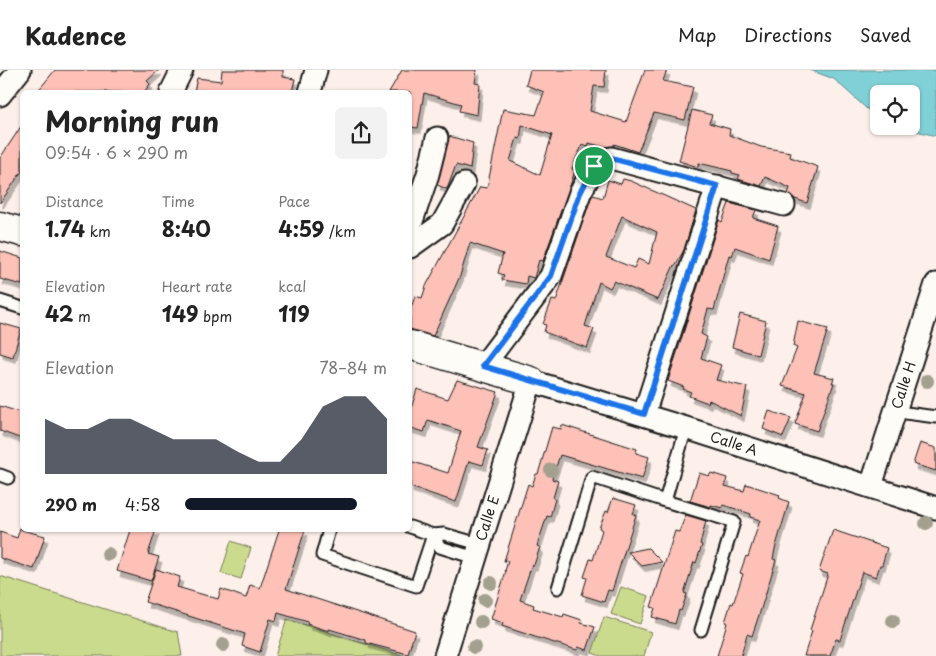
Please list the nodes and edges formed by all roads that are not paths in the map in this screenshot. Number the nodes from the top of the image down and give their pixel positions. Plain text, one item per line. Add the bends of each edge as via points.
1 (20, 70) edge
2 (182, 70) edge
3 (316, 70) edge
4 (172, 90) edge
5 (311, 90) edge
6 (0, 95) edge
7 (437, 138) dead end
8 (464, 184) dead end
9 (717, 186) junction
10 (784, 205) dead end
11 (412, 221) edge
12 (0, 226) edge
13 (20, 231) edge
14 (412, 246) edge
15 (936, 284) edge
16 (0, 301) edge
17 (20, 307) edge
18 (412, 346) edge
19 (483, 366) junction
20 (532, 381) junction
21 (896, 409) junction
22 (644, 414) junction
23 (936, 417) edge
24 (686, 428) junction
25 (871, 486) junction
26 (665, 501) junction
27 (936, 508) edge
28 (412, 528) edge
29 (328, 532) edge
30 (433, 535) junction
31 (477, 551) junction
32 (558, 588) dead end
33 (701, 630) dead end
34 (444, 656) edge

1 - 6 street
2 - 4 street
3 - 5 street
7 - 11 street
8 - 14 street via 442,224
9 - 10 street
9 - 19 street via 611,158 594,166 580,193 551,276
9 - 22 street
12 - 13 street
15 - 21 street, Calle H
16 - 17 lane
18 - 19 street
19 - 20 street
20 - 22 street, Calle A
20 - 31 street, Calle E
21 - 23 lane
21 - 25 street, Calle H
22 - 24 street, Calle A
24 - 25 street, Calle A
24 - 26 lane
25 - 27 street, Calle A
26 - 32 lane via 592,477
26 - 33 lane via 734,522
28 - 30 lane
29 - 30 lane via 322,555 416,586
30 - 31 lane via 444,534
31 - 34 street, Calle E

